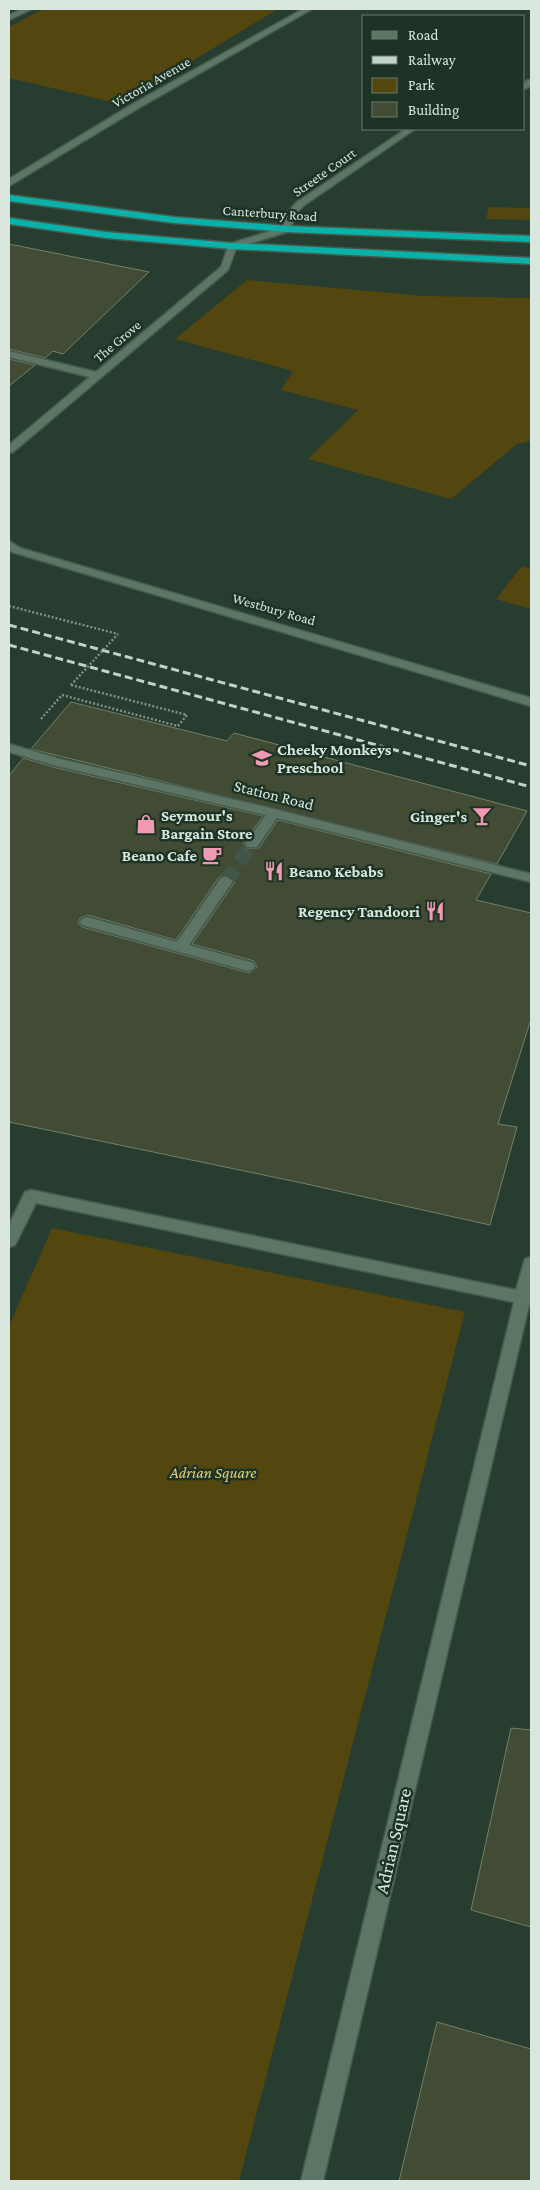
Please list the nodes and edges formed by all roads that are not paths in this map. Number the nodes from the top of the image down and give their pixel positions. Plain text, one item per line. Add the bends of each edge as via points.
1 (28, 9) edge
2 (308, 9) edge
3 (9, 18) edge
4 (410, 130) edge
5 (9, 183) edge
6 (9, 198) edge
7 (9, 221) edge
8 (287, 229) junction
9 (531, 239) edge
10 (232, 246) junction
11 (531, 261) edge
12 (9, 354) edge
13 (96, 375) junction
14 (9, 450) edge
15 (9, 544) edge
16 (531, 702) edge
17 (9, 748) edge
18 (274, 813) junction
19 (252, 844) tunnel mouth
20 (531, 878) edge
21 (226, 881) tunnel mouth
22 (88, 922) dead end
23 (181, 947) junction
24 (248, 966) dead end
25 (9, 1241) edge
26 (531, 1263) edge
27 (527, 1298) edge
28 (312, 2181) edge

1 - 3 street
2 - 5 street, Victoria Avenue via 134,107
4 - 8 street, Streete Court via 300,204 291,214
6 - 8 highway, Canterbury Road via 174,220
7 - 10 highway via 106,235
8 - 9 highway, Canterbury Road
8 - 10 street
10 - 11 highway
10 - 13 street, The Grove via 226,268
12 - 13 street
13 - 14 street, The Grove
15 - 16 street, Westbury Road via 16,550
17 - 18 street, Station Road
18 - 19 street
18 - 20 street, Station Road
21 - 23 street
22 - 23 street
23 - 24 street
25 - 27 street via 31,1196
26 - 27 street, Adrian Square
27 - 28 street, Adrian Square

